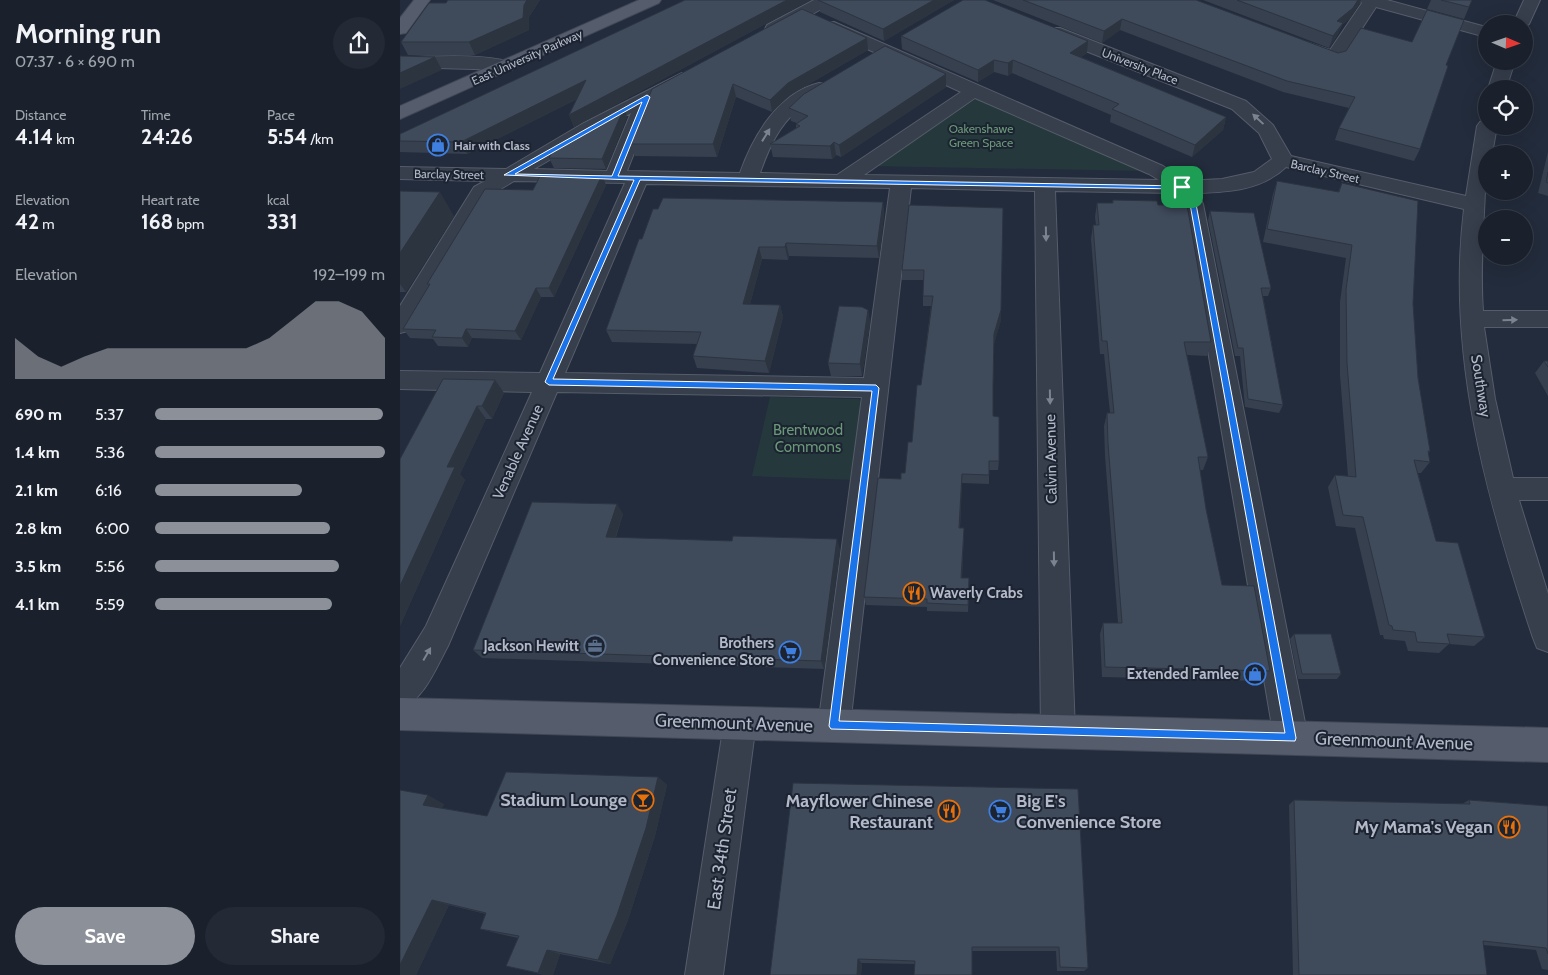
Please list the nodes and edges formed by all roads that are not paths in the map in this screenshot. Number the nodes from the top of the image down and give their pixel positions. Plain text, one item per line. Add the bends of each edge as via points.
1 (422, 0) edge
2 (653, 0) edge
3 (826, 0) edge
4 (1371, 0) edge
5 (1532, 0) edge
6 (803, 12) junction
7 (1524, 15) edge
8 (1038, 26) edge
9 (400, 29) edge
10 (1478, 30) edge
11 (760, 36) edge
12 (901, 40) dead end
13 (1290, 41) edge
14 (884, 50) junction
15 (867, 60) edge
16 (400, 62) edge
17 (506, 66) junction
18 (699, 69) edge
19 (833, 80) edge
20 (974, 91) junction
21 (647, 97) junction
22 (400, 114) edge
23 (1486, 135) edge
24 (1282, 160) junction
25 (400, 173) edge
26 (507, 175) junction
27 (626, 178) junction
28 (748, 180) junction
29 (840, 182) junction
30 (901, 183) junction
31 (1045, 186) junction
32 (1182, 187) junction
33 (1475, 205) junction
34 (1472, 319) junction
35 (1548, 319) edge
36 (400, 325) edge
37 (400, 380) edge
38 (549, 382) junction
39 (876, 388) junction
40 (1502, 488) junction
41 (1548, 489) edge
42 (1548, 638) edge
43 (400, 694) edge
44 (400, 714) edge
45 (740, 723) junction
46 (834, 726) junction
47 (1058, 732) junction
48 (1291, 738) junction
49 (1548, 745) edge
50 (704, 975) edge

1 - 9 main road
2 - 17 main road, East University Parkway
3 - 6 street
4 - 10 street
4 - 13 street via 1334,58
5 - 7 street
6 - 11 street
6 - 14 street
24 -> 8 street, University Place via 1267,128 1239,105
12 - 14 street
14 - 15 street
14 - 20 street
16 - 17 street via 474,62
17 - 22 main road, East University Parkway
18 - 21 street
28 -> 19 street via 763,138 773,124 798,101
20 - 29 street
20 - 32 street via 1156,170
21 - 26 street
21 - 27 street, Venable Avenue
23 - 33 street, Southway
24 - 32 street, Barclay Street via 1274,170 1245,183
24 - 33 street, Barclay Street
25 - 26 street, Barclay Street
26 - 27 street, Barclay Street
26 - 36 street via 481,192
27 - 28 street, Barclay Street
27 - 38 street, Venable Avenue
28 - 29 street, Barclay Street
29 - 30 street, Barclay Street
30 - 31 street, Barclay Street
30 - 39 street
31 - 32 street, Barclay Street
31 -> 47 street, Calvin Avenue
32 - 48 street via 1193,204
33 - 34 street, Southway via 1471,260
34 -> 35 street
34 - 40 street, Southway via 1485,414
37 - 38 street
38 - 39 street
43 -> 38 street, Venable Avenue via 438,636
39 - 46 street
40 - 41 street
40 - 42 street, Southway
44 - 45 main road, Greenmount Avenue
45 - 46 main road, Greenmount Avenue
45 - 50 street, East 34th Street
46 - 47 main road, Greenmount Avenue
47 - 48 main road, Greenmount Avenue
48 - 49 main road, Greenmount Avenue

